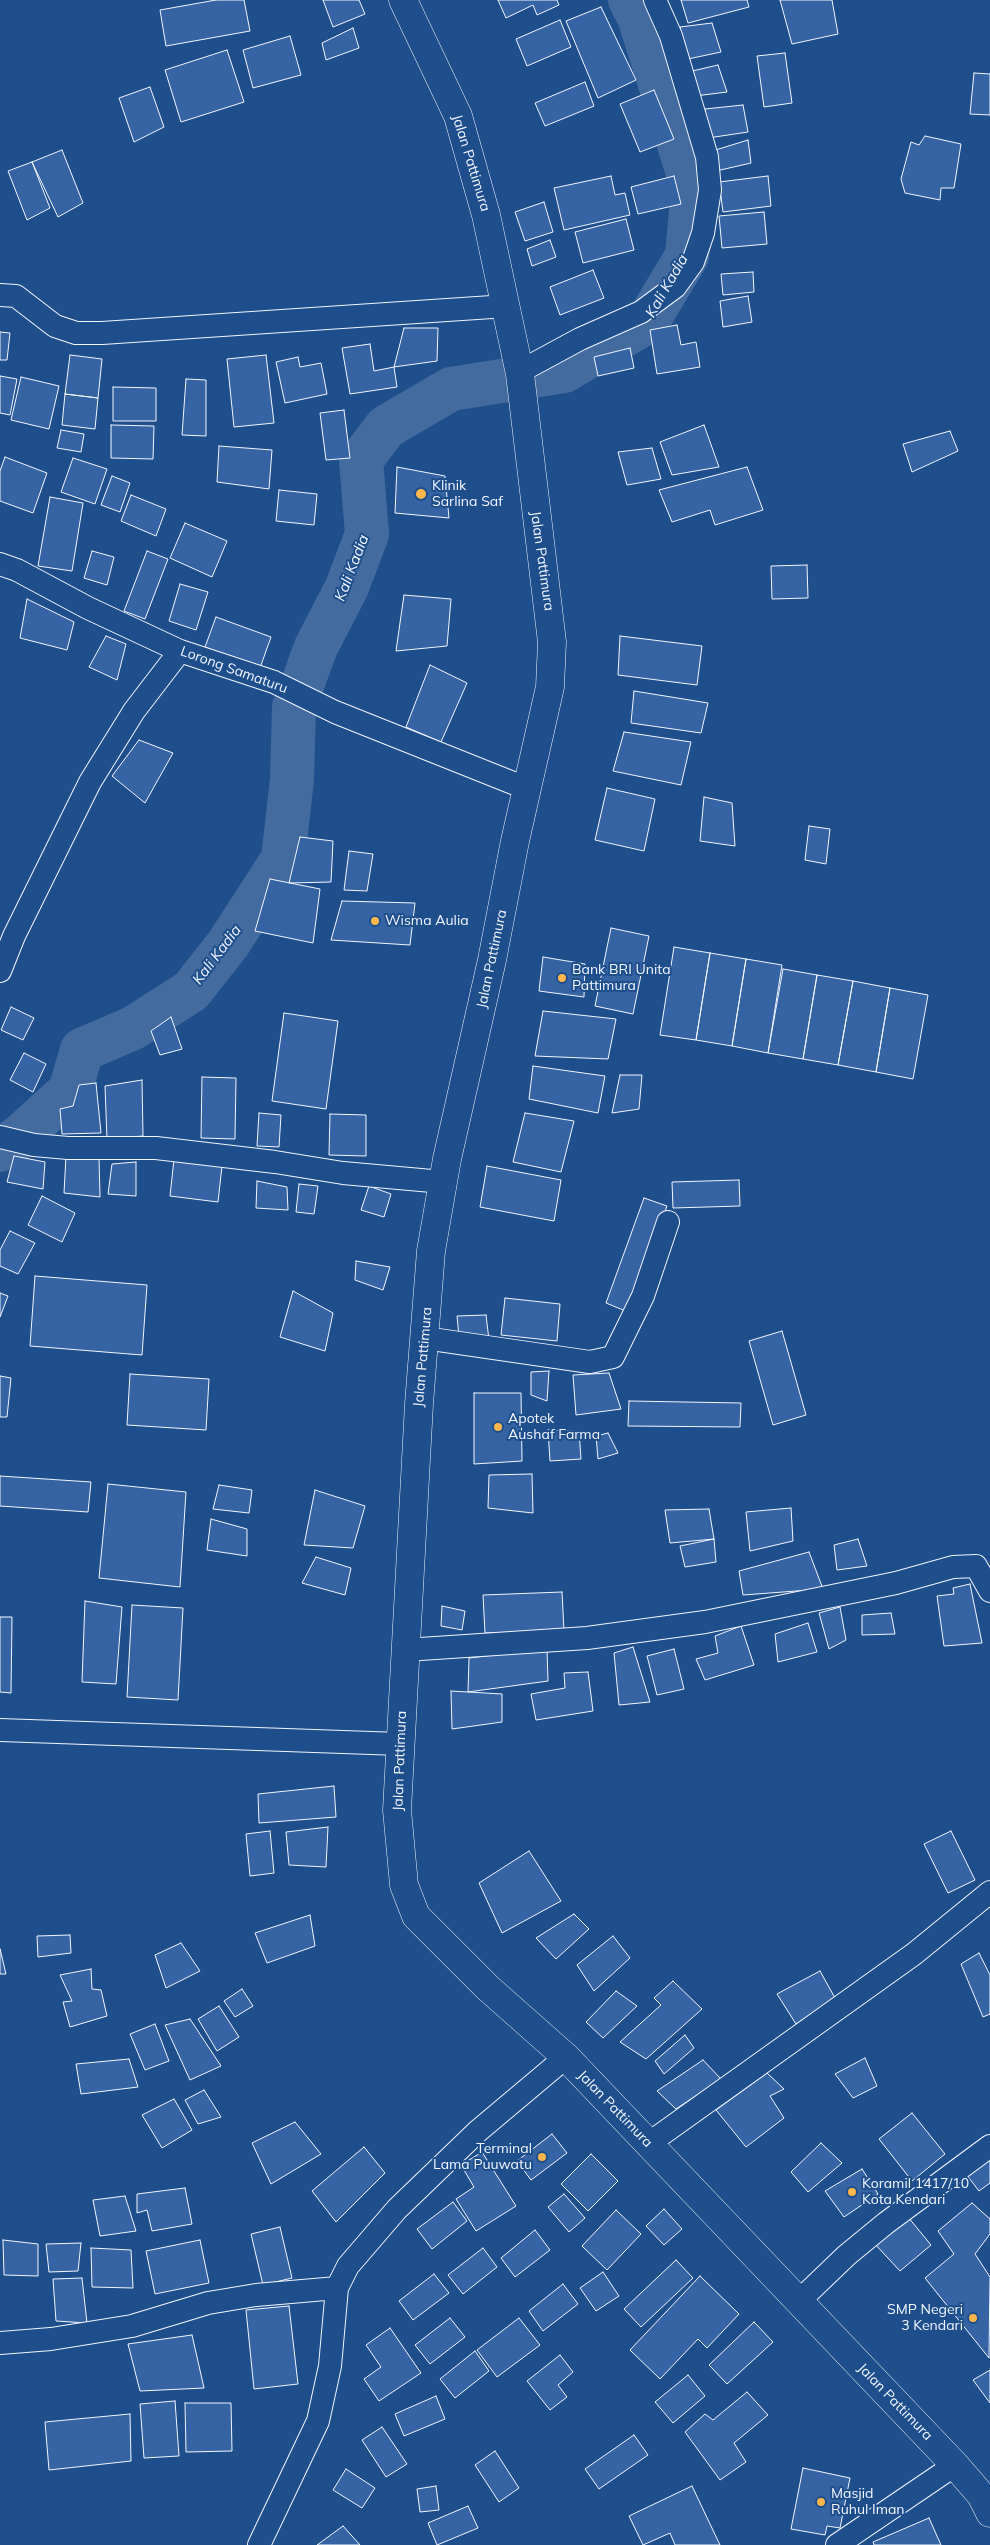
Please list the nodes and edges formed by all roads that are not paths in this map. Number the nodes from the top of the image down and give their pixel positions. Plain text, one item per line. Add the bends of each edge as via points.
1 (403, 0) edge
2 (655, 0) edge
3 (0, 295) edge
4 (509, 315) junction
5 (519, 374) junction
6 (0, 564) edge
7 (180, 651) junction
8 (528, 789) junction
9 (0, 971) edge
10 (0, 1137) edge
11 (443, 1182) junction
12 (668, 1222) dead end
13 (426, 1338) junction
14 (990, 1592) edge
15 (405, 1650) junction
16 (0, 1730) edge
17 (400, 1744) junction
18 (990, 1892) edge
19 (566, 2056) junction
20 (648, 2144) junction
21 (990, 2146) edge
22 (337, 2288) junction
23 (799, 2301) junction
24 (0, 2343) edge
25 (955, 2465) junction
26 (990, 2513) edge
27 (259, 2545) edge
28 (837, 2545) edge

1 - 4 highway, Jalan Pattimura via 458,116 486,215
2 - 5 street via 671,36 707,157 710,190 703,233 693,262 675,287 642,312 580,339
3 - 4 street via 16,296 55,326 76,333
4 - 5 highway, Jalan Pattimura
5 - 8 highway, Jalan Pattimura via 552,642 550,687
6 - 7 street, Lorong Samaturu
7 - 8 street, Lorong Samaturu via 274,682 335,712
7 - 9 street via 134,711 90,782
8 - 11 highway, Jalan Pattimura
10 - 11 street via 43,1146 156,1148 343,1173
11 - 13 highway, Jalan Pattimura via 431,1251
12 - 13 street via 643,1296 613,1357 590,1362
13 - 15 highway, Jalan Pattimura via 419,1404
14 - 15 street via 976,1566 953,1567 896,1583 705,1622 578,1639
15 - 17 highway, Jalan Pattimura
16 - 17 street
17 - 19 highway, Jalan Pattimura via 397,1810 404,1885 416,1916 488,1988
18 - 20 street via 914,1954
19 - 20 highway, Jalan Pattimura
19 - 22 street via 478,2131 397,2209 348,2266
20 - 23 highway, Jalan Pattimura
21 - 23 street via 879,2228
22 - 24 street via 208,2302 132,2326 51,2339
22 - 27 street via 330,2366 318,2421
23 - 25 highway, Jalan Pattimura
25 - 26 highway, Jalan Pattimura via 981,2495
25 - 28 street

